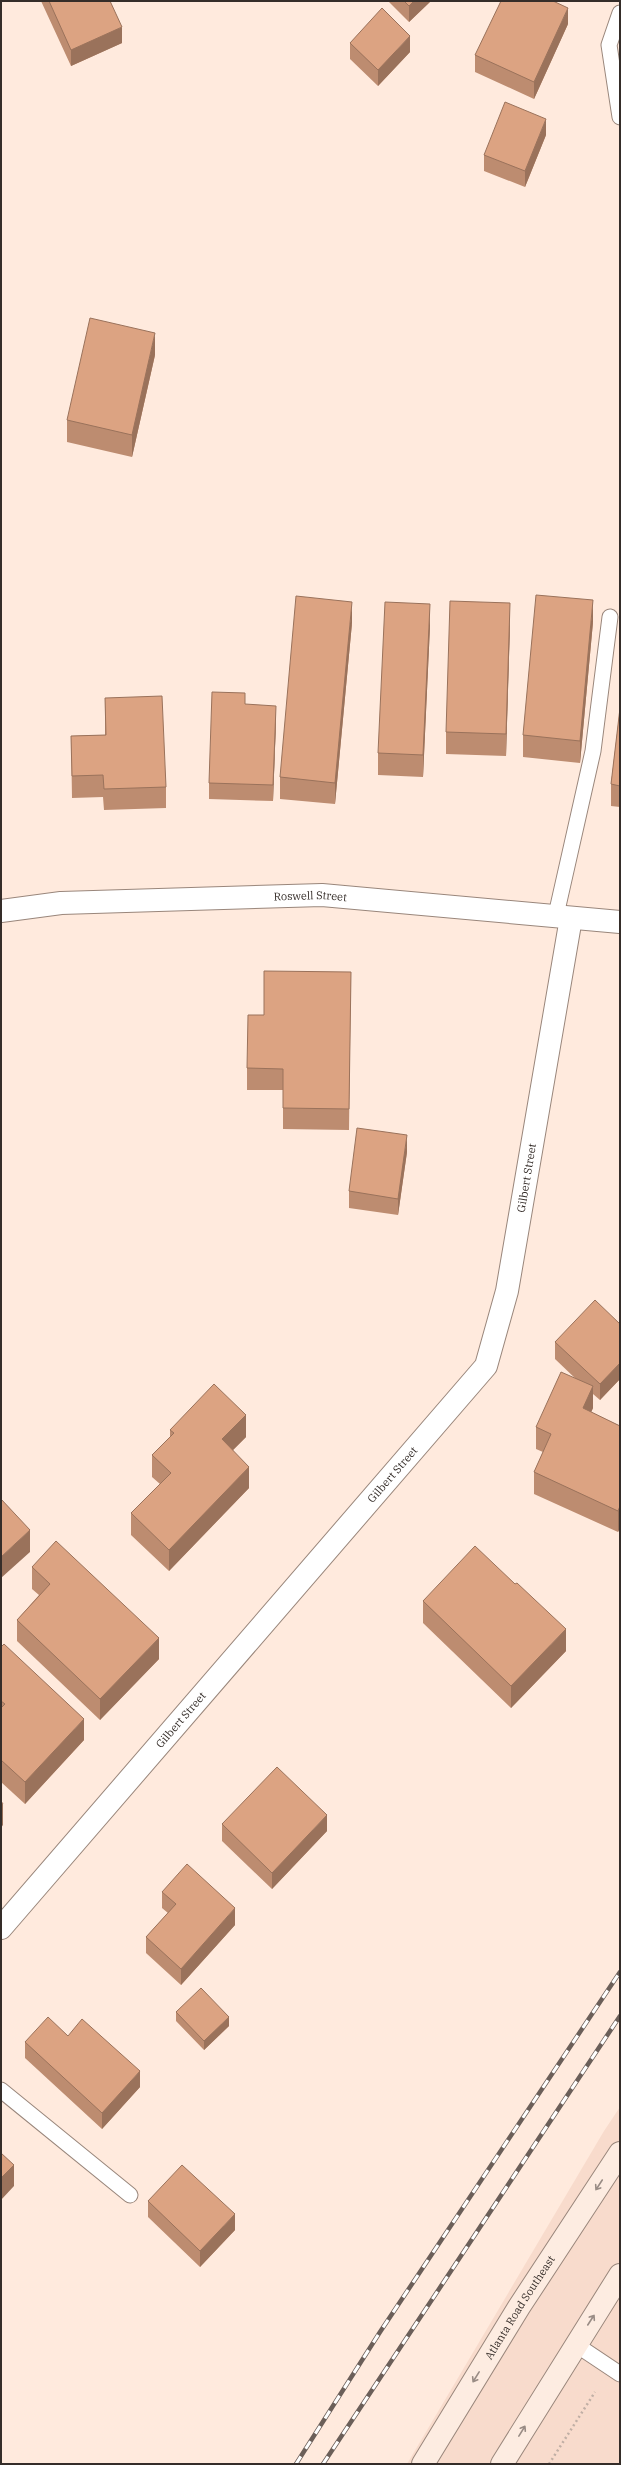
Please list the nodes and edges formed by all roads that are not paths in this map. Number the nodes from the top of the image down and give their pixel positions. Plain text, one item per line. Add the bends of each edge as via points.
1 (620, 13) edge
2 (620, 117) edge
3 (610, 617) dead end
4 (1, 911) edge
5 (563, 916) junction
6 (620, 922) edge
7 (1, 1928) edge
8 (1, 2090) edge
9 (620, 2153) edge
10 (130, 2195) dead end
11 (620, 2275) edge
12 (575, 2344) junction
13 (615, 2371) edge
14 (423, 2464) edge
15 (502, 2464) edge

1 - 2 lane via 609,46
3 - 5 lane via 593,751
4 - 5 street, Roswell Street via 61,903 322,896
5 - 6 street, Roswell Street
5 - 7 street, Gilbert Street via 506,1291 486,1366
8 - 10 lane
9 -> 14 main road, Atlanta Road Southeast via 519,2307
12 -> 11 main road
12 - 13 lane
15 -> 12 main road

